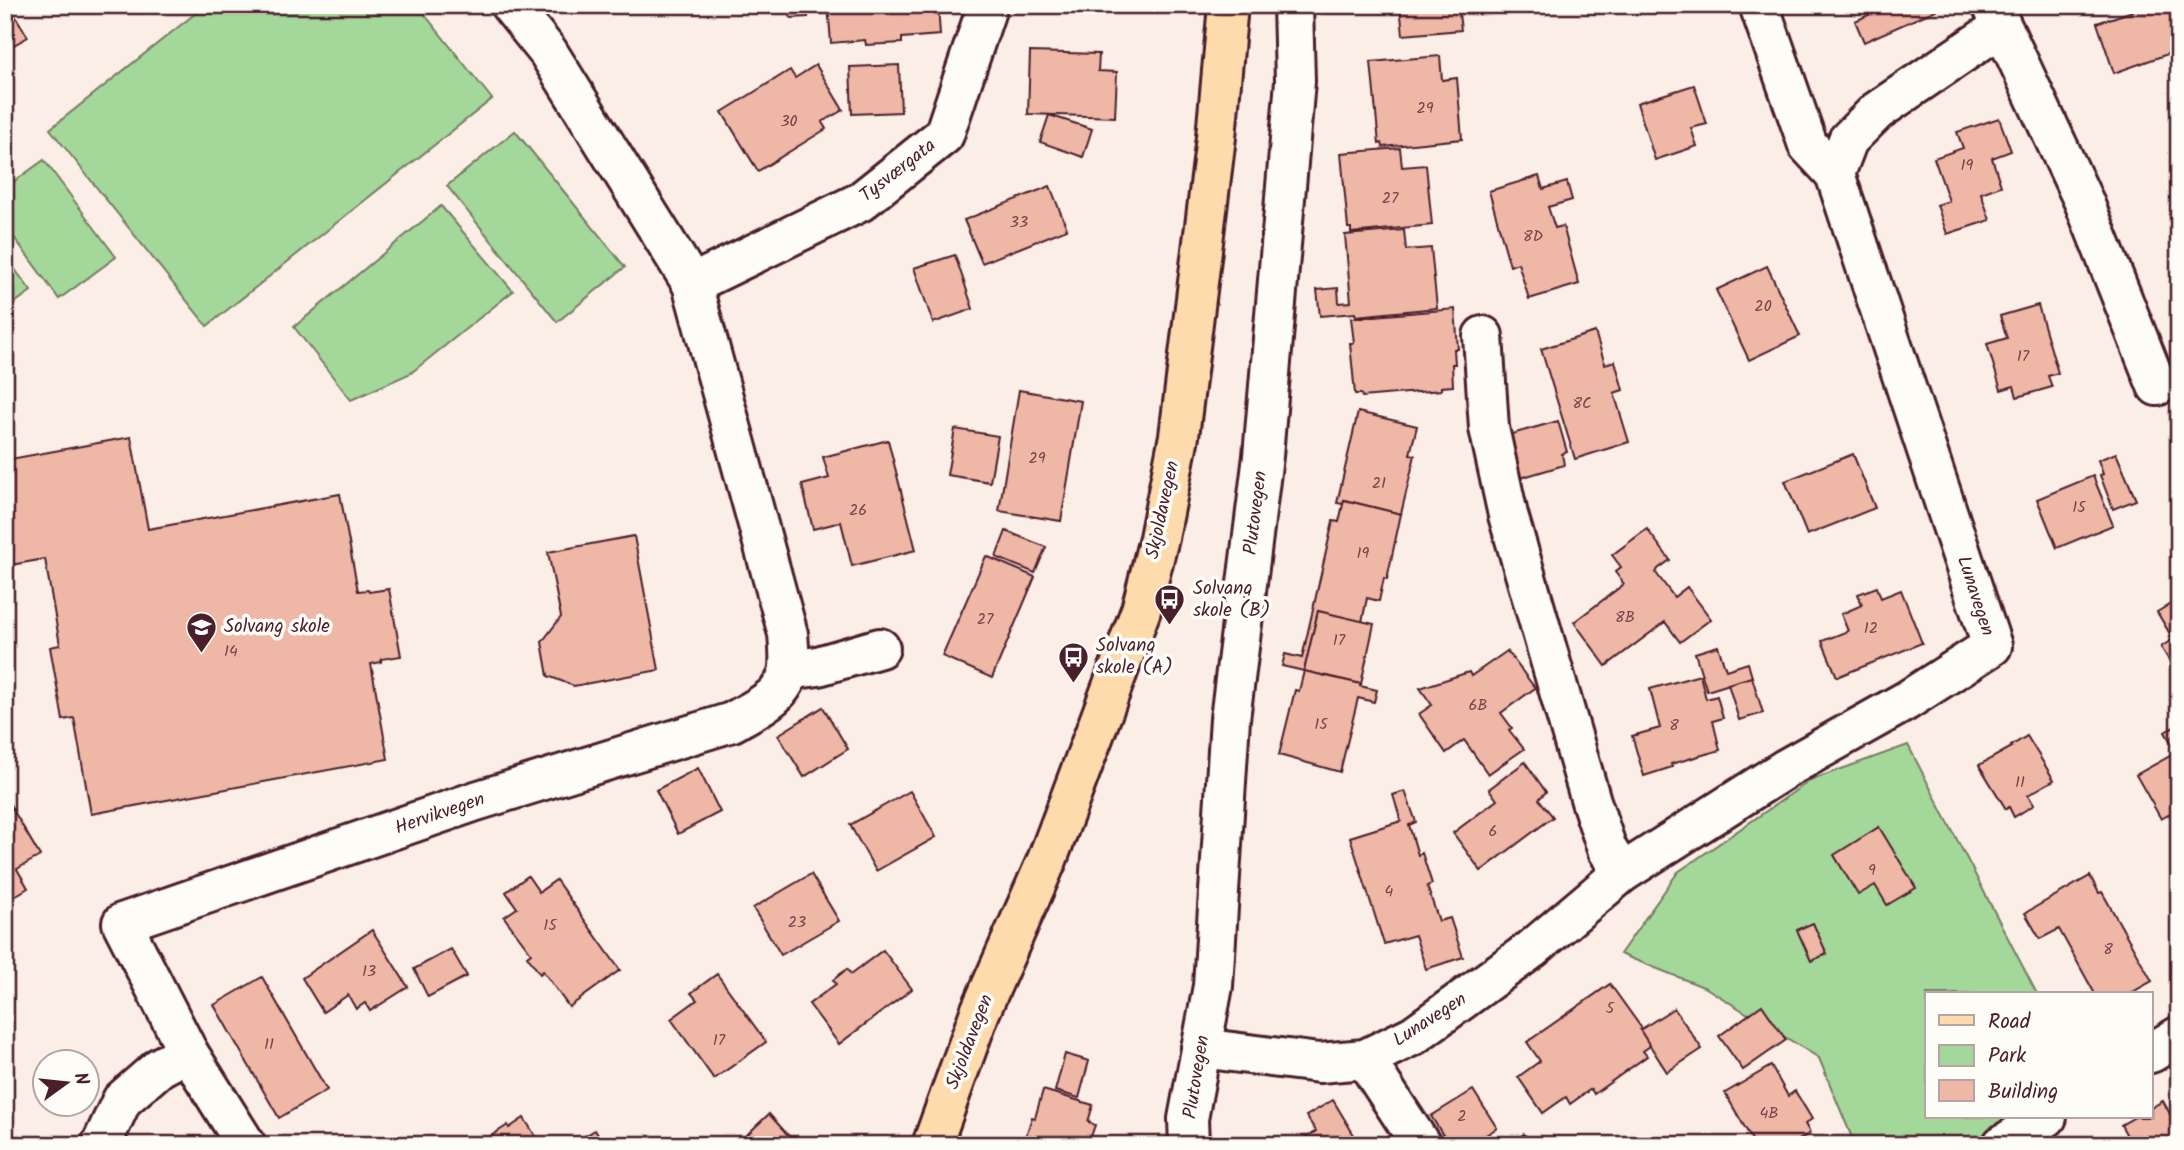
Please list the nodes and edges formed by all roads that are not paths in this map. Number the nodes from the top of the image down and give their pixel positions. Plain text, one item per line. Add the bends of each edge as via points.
1 (510, 5) edge
2 (986, 5) edge
3 (1228, 5) edge
4 (1293, 5) edge
5 (1759, 5) edge
6 (1996, 16) edge
7 (1835, 174) junction
8 (692, 284) junction
9 (1483, 335) dead end
10 (2157, 387) dead end
11 (880, 648) dead end
12 (789, 670) junction
13 (1622, 873) junction
14 (2179, 1036) edge
15 (1201, 1048) junction
16 (188, 1052) junction
17 (2152, 1052) edge
18 (1365, 1059) junction
19 (2045, 1118) edge
20 (101, 1145) edge
21 (246, 1145) edge
22 (932, 1145) edge
23 (1189, 1145) edge
24 (1421, 1145) edge
25 (2002, 1145) edge

1 - 8 street via 548,52
2 - 8 street, Tysværgata via 944,135 860,202
3 - 22 main road, Skjoldavegen via 1179,436 1141,610 1047,860 980,1012
4 - 15 street, Plutovegen via 1295,81 1266,428 1230,719 1213,986
5 - 7 street, Lunavegen via 1808,145
6 - 7 street via 1877,111 1848,140
6 - 10 street via 2084,202
7 - 13 street, Lunavegen via 1992,646
8 - 12 street via 788,634
9 - 13 street via 1489,428 1508,515 1591,801 1607,849
11 - 12 street
12 - 16 street, Hervikvegen via 781,689 768,701 732,722 476,801 122,923
13 - 18 street, Lunavegen via 1532,949 1413,1035
14 - 17 street
15 - 18 street, Lunavegen via 1320,1063
15 - 23 street, Plutovegen via 1188,1119
16 - 20 street via 160,1067 122,1100
16 - 21 street, Hervikvegen
18 - 24 street
19 - 25 street

